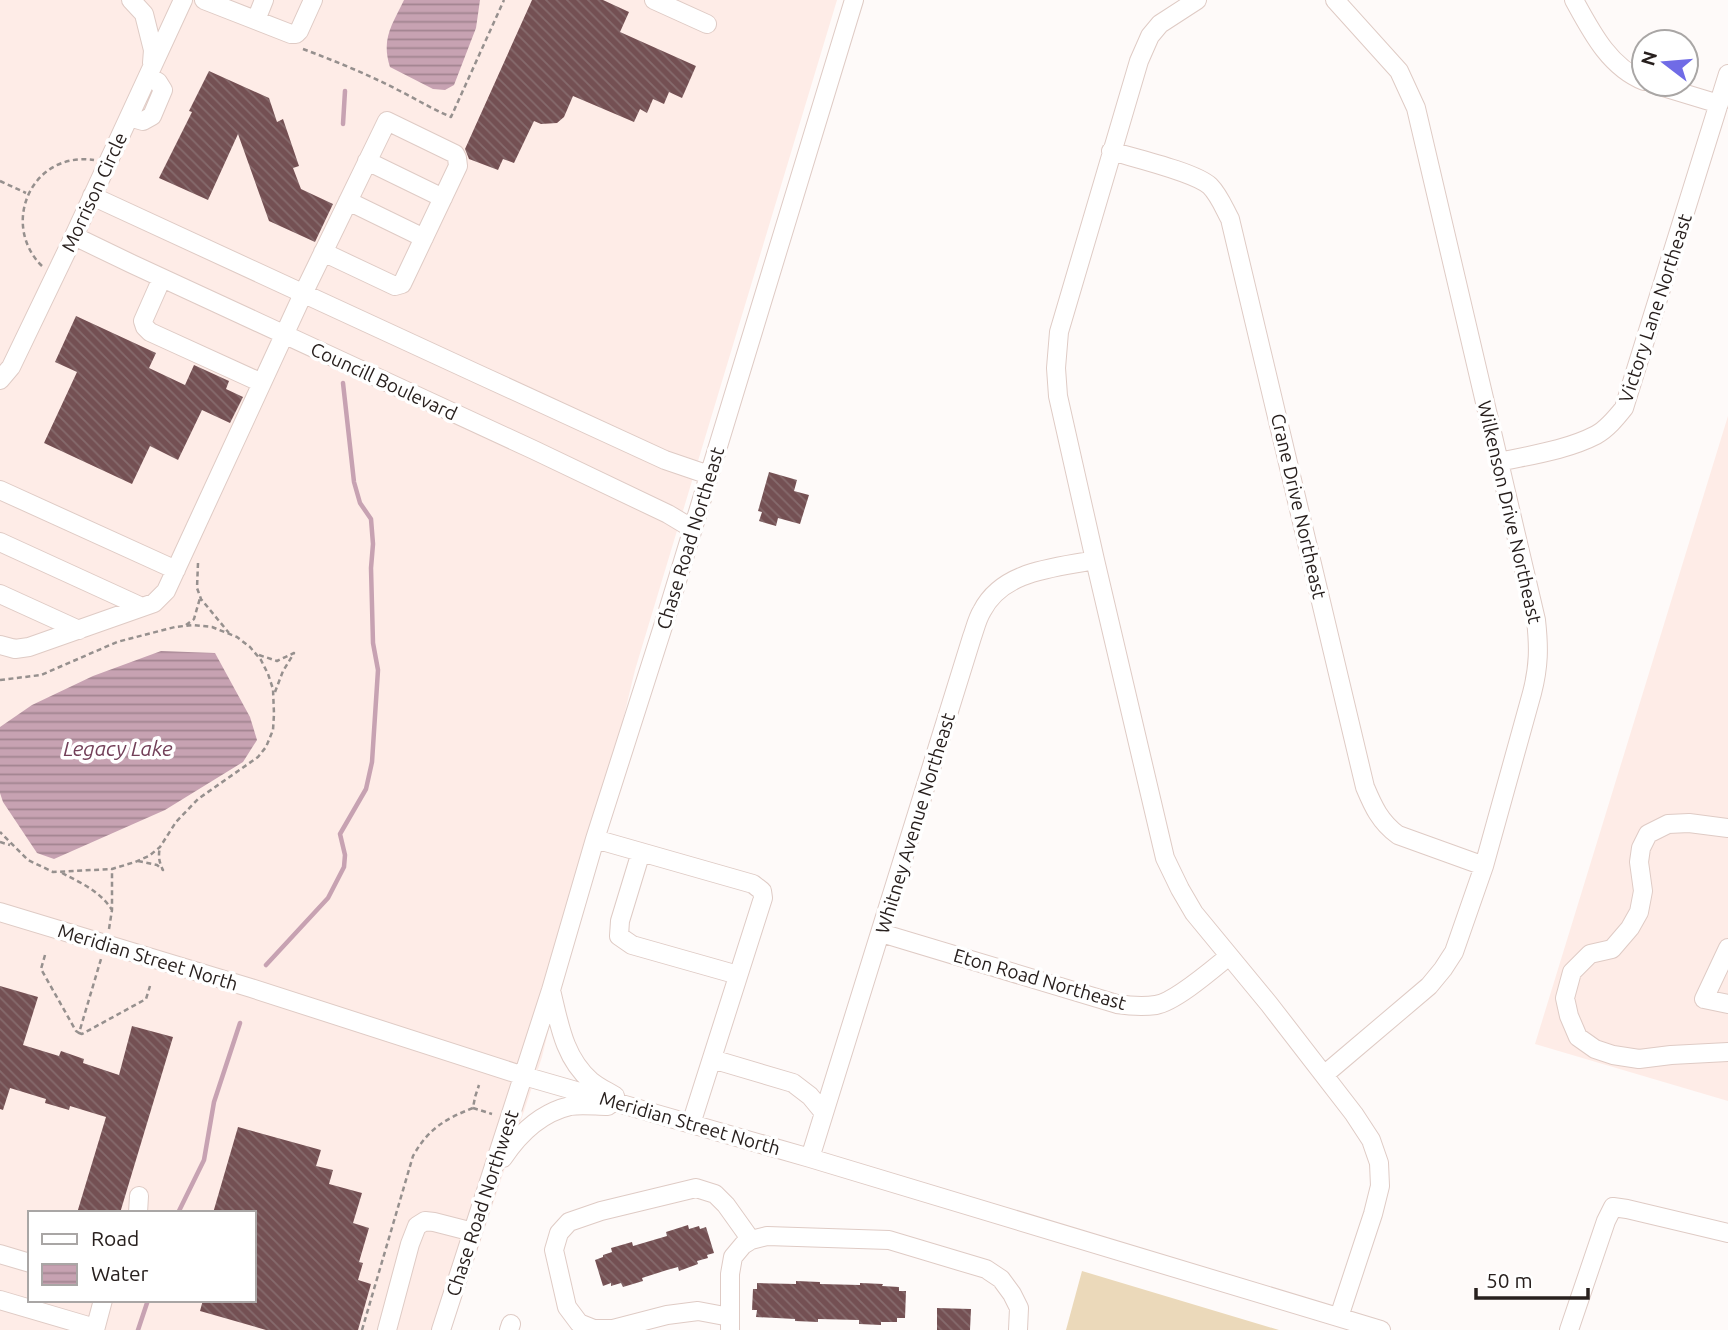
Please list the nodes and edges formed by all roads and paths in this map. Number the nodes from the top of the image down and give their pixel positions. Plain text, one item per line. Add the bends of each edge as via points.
1 (131, 0) edge
2 (264, 0) edge
3 (313, 0) edge
4 (504, 0) edge
5 (654, 0) edge
6 (854, 0) edge
7 (1197, 0) edge
8 (1335, 0) edge
9 (1573, 0) edge
10 (214, 2) edge
11 (181, 4) edge
12 (144, 14) junction
13 (256, 20) junction
14 (707, 24) dead end
15 (294, 46) dead end
16 (150, 71) junction
17 (1630, 73) edge
18 (1728, 74) edge
19 (1699, 98) edge
20 (1719, 104) junction
21 (1111, 151) junction
22 (93, 160) dead end
23 (367, 161) junction
24 (0, 181) edge
25 (26, 193) junction
26 (92, 196) junction
27 (443, 198) junction
28 (348, 201) junction
29 (74, 236) junction
30 (424, 238) junction
31 (323, 252) junction
32 (46, 269) dead end
33 (162, 278) junction
34 (303, 294) junction
35 (284, 334) junction
36 (0, 380) edge
37 (262, 383) junction
38 (1499, 462) junction
39 (709, 475) junction
40 (0, 490) edge
41 (693, 529) junction
42 (0, 542) edge
43 (1095, 560) junction
44 (180, 563) junction
45 (0, 593) edge
46 (200, 595) junction
47 (142, 607) junction
48 (183, 626) junction
49 (79, 630) junction
50 (229, 633) junction
51 (0, 645) edge
52 (255, 653) junction
53 (0, 680) edge
54 (274, 698) junction
55 (1728, 828) edge
56 (0, 832) edge
57 (595, 839) junction
58 (0, 842) edge
59 (13, 847) junction
60 (160, 847) junction
61 (641, 852) junction
62 (138, 861) junction
63 (1484, 866) junction
64 (112, 869) junction
65 (60, 872) junction
66 (111, 910) junction
67 (0, 912) edge
68 (881, 933) junction
69 (105, 944) junction
70 (1728, 948) edge
71 (45, 955) dead end
72 (1229, 956) junction
73 (738, 975) junction
74 (150, 986) dead end
75 (551, 990) junction
76 (1728, 1004) edge
77 (79, 1033) junction
78 (1728, 1052) edge
79 (712, 1059) junction
80 (1324, 1075) junction
81 (524, 1076) junction
82 (479, 1085) dead end
83 (629, 1106) junction
84 (473, 1108) junction
85 (824, 1113) junction
86 (492, 1114) dead end
87 (691, 1124) junction
88 (810, 1158) junction
89 (493, 1173) junction
90 (473, 1232) junction
91 (1728, 1233) edge
92 (751, 1240) junction
93 (0, 1254) edge
94 (28, 1262) edge
95 (0, 1300) edge
96 (102, 1302) edge
97 (1339, 1317) junction
98 (730, 1324) edge
99 (95, 1329) edge
100 (362, 1330) edge
101 (387, 1330) edge
102 (441, 1330) edge
103 (1018, 1330) edge
104 (1381, 1330) edge
105 (1569, 1330) edge

1 - 12 street
2 - 13 street
3 - 13 street via 296,34
4 - 15 path via 451,117
5 - 14 street
6 - 39 street, Chase Road Northeast
7 - 21 street via 1150,36
8 - 38 street, Wilkenson Drive Northeast via 1399,71 1416,108
9 - 17 street via 1607,53
10 - 13 street
11 - 12 street
11 - 16 street, Morrison Circle
12 - 16 street via 153,50
16 - 26 street, Morrison Circle
18 - 20 street, Victory Lane Northeast
19 - 20 street
20 - 38 street, Victory Lane Northeast via 1624,408 1598,434
21 - 43 street via 1059,332 1056,368 1058,396
21 - 63 street, Crane Drive Northeast via 1209,185 1230,219 1364,787 1375,811 1398,835
22 - 25 path via 54,164
23 - 27 street
23 - 27 street via 387,121 433,143 457,158 458,166
23 - 28 street
24 - 25 path
25 - 32 path via 20,214 22,235 31,254
26 - 29 street, Morrison Circle
26 - 34 street
27 - 30 street
28 - 30 street
28 - 31 street
29 - 33 street, Councill Boulevard
29 - 36 street, Morrison Circle via 11,367
30 - 31 street via 398,286
31 - 34 street
33 - 35 street, Councill Boulevard
33 - 37 street via 143,321 145,327
34 - 35 street
34 - 39 street via 665,460
35 - 37 street
35 - 41 street, Councill Boulevard
37 - 44 street
38 - 63 street, Wilkenson Drive Northeast via 1539,645 1538,669
39 - 41 street, Chase Road Northeast
40 - 44 street
41 - 57 street, Chase Road Northeast
42 - 47 street
43 - 68 street, Whitney Avenue Northeast via 1017,578 997,590 982,610
43 - 72 street via 1166,858 1194,913
44 - 46 path via 198,563
44 - 47 street via 166,591
45 - 49 street
46 - 48 path via 194,619
46 - 50 path
47 - 49 street
48 - 50 path
48 - 53 path via 117,642 41,675
49 - 51 street via 23,649
50 - 52 path
52 - 54 path via 268,674
52 - 54 path via 277,661 294,653 279,678
54 - 60 path via 273,730 266,747 198,799
55 - 78 street via 1668,824 1648,834 1639,862 1643,891 1639,912 1612,949 1590,954 1572,972 1565,998 1578,1037 1613,1055 1640,1059
56 - 59 path
57 - 61 street
57 - 75 street, Chase Road Northeast
58 - 59 path
59 - 65 path via 35,864
60 - 62 path
60 - 62 path via 163,870
61 - 73 street via 619,936 632,945
61 - 73 street via 753,884 762,891
62 - 64 path
63 - 80 street, Wilkenson Drive Northeast via 1454,952 1443,970
64 - 65 path
64 - 66 path
65 - 66 path via 93,890
66 - 69 path
67 - 69 street, Meridian Street North
68 - 72 street, Eton Road Northeast via 1132,1006 1159,1005
68 - 85 street, Whitney Avenue Northeast
69 - 77 path
69 - 81 street, Meridian Street North
70 - 76 street via 1704,999
71 - 77 path via 41,969
72 - 80 street
73 - 79 street
74 - 77 path via 146,999
75 - 81 street, Chase Road Northeast
75 - 83 street via 573,1062 591,1081
79 - 85 street via 793,1083
79 - 87 street
80 - 97 street via 1371,1140 1379,1163 1380,1186 1373,1214
81 - 83 street, Meridian Street North
81 - 89 street, Chase Road Northwest
82 - 84 path
83 - 87 street, Meridian Street North
83 - 89 street via 571,1106 550,1114 514,1140
84 - 86 path
84 - 100 path via 433,1129 412,1156
85 - 88 street, Whitney Avenue Northeast
87 - 88 street, Meridian Street North
88 - 97 street, Meridian Street North
89 - 90 street, Chase Road Northwest
90 - 101 street via 425,1221 418,1226
90 - 102 street, Chase Road Northwest
91 - 105 street via 1613,1207
92 - 98 street via 733,1257
92 - 98 street via 715,1194 696,1188 569,1222 559,1233 554,1250 567,1307 579,1323 613,1329 698,1311
92 - 103 street via 767,1236 889,1240 986,1269 1012,1294 1019,1308
93 - 94 street
95 - 99 street
96 - 99 street
97 - 104 street, Meridian Street North

